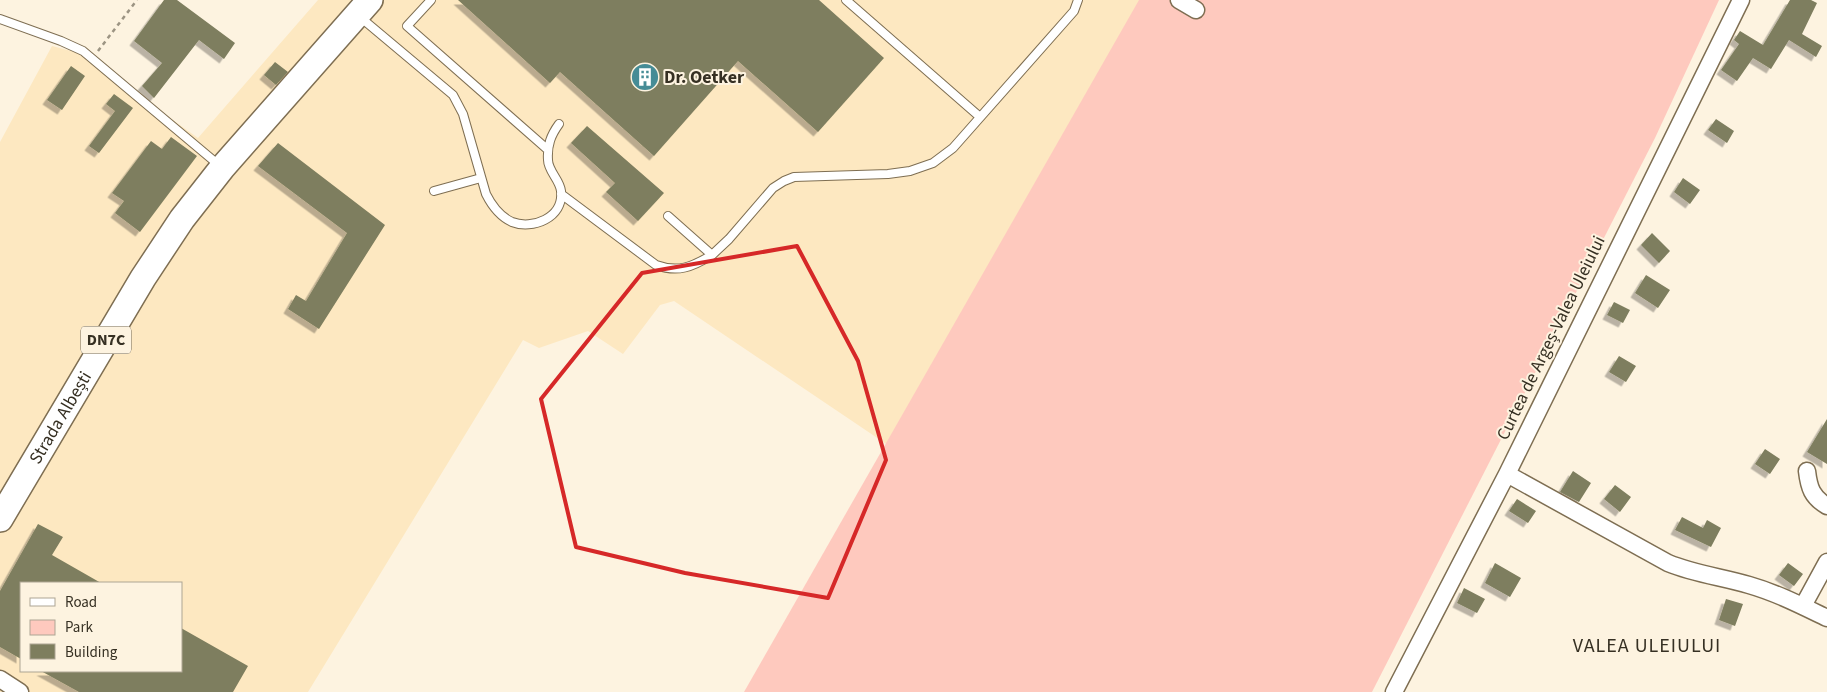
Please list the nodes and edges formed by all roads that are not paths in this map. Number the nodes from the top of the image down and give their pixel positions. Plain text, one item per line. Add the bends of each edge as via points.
1 (431, 0) edge
2 (846, 0) edge
3 (1078, 0) edge
4 (1179, 0) edge
5 (1741, 0) edge
6 (364, 7) edge
7 (1196, 10) dead end
8 (0, 20) edge
9 (980, 117) junction
10 (559, 124) dead end
11 (548, 150) junction
12 (222, 168) junction
13 (481, 178) junction
14 (434, 191) dead end
15 (562, 194) junction
16 (668, 216) dead end
17 (712, 255) junction
18 (1808, 471) dead end
19 (1507, 474) junction
20 (1827, 506) edge
21 (0, 519) edge
22 (1827, 562) edge
23 (1803, 606) junction
24 (1827, 618) edge
25 (0, 679) edge
26 (20, 692) edge
27 (1394, 692) edge

1 - 11 lane via 408,26
2 - 9 lane
3 - 9 lane via 1074,11
4 - 7 street
5 - 19 street, Curtea de Argeș-Valea Uleiului
6 - 12 main road, DN7C
6 - 13 lane via 453,95 463,114
8 - 12 lane via 83,51
9 - 17 lane via 953,148 933,163 910,171 794,177 784,181 773,188
10 - 11 lane via 550,136
11 - 15 lane via 548,163
12 - 21 main road, Strada Albești / DN7C via 148,270
13 - 14 lane
13 - 15 lane via 491,204 503,217 528,226 541,223 551,215
15 - 17 lane via 656,265 671,270 697,264
16 - 17 lane
18 - 20 street via 1808,487 1816,499
19 - 23 street via 1668,563 1691,572 1749,585
19 - 27 street, Curtea de Argeș-Valea Uleiului
22 - 23 street
23 - 24 street
25 - 26 street

